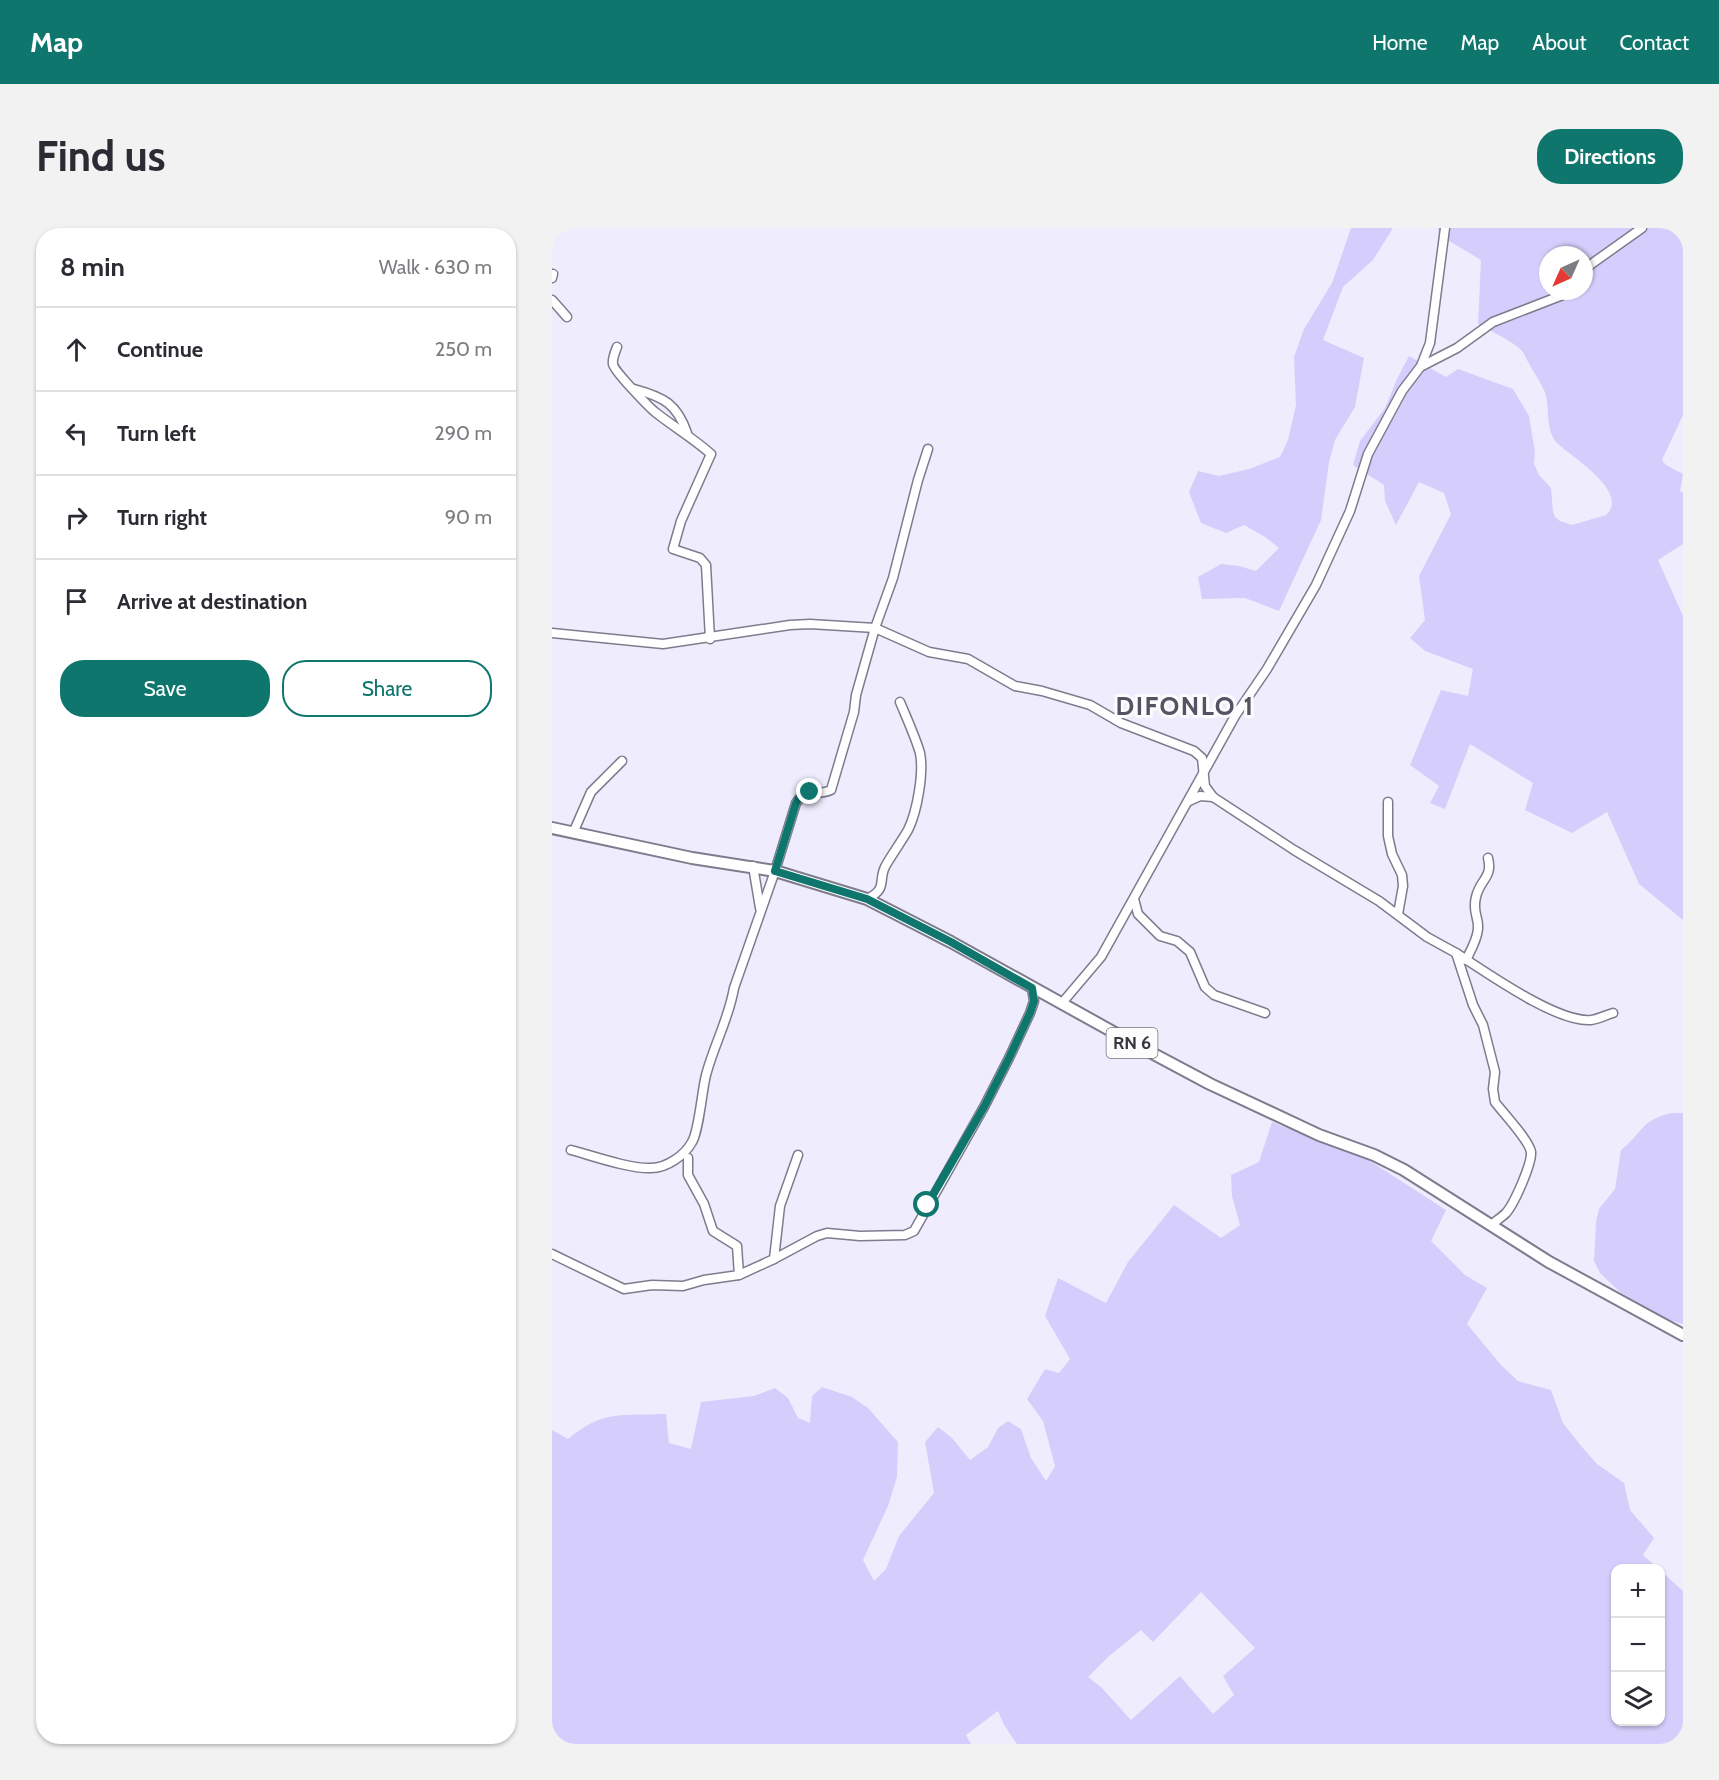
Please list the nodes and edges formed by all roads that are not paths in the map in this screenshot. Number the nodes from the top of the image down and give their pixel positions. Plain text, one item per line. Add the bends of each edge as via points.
1 (1445, 228) edge
2 (1642, 228) edge
3 (1593, 263) edge
4 (552, 300) edge
5 (1550, 300) edge
6 (567, 317) dead end
7 (617, 347) dead end
8 (1421, 366) junction
9 (633, 389) junction
10 (687, 434) junction
11 (928, 449) dead end
12 (875, 628) junction
13 (552, 633) edge
14 (710, 639) junction
15 (900, 702) dead end
16 (622, 761) dead end
17 (1203, 771) junction
18 (1214, 797) junction
19 (1189, 801) junction
20 (1388, 802) dead end
21 (552, 828) edge
22 (573, 833) junction
23 (1488, 858) dead end
24 (753, 867) junction
25 (775, 871) junction
26 (1134, 898) junction
27 (867, 899) junction
28 (760, 911) junction
29 (1398, 914) junction
30 (1456, 953) junction
31 (1466, 960) junction
32 (1032, 988) junction
33 (1062, 1003) junction
34 (1266, 1013) dead end
35 (1613, 1013) dead end
36 (571, 1150) dead end
37 (798, 1155) dead end
38 (688, 1158) dead end
39 (1491, 1225) junction
40 (552, 1254) edge
41 (774, 1259) junction
42 (739, 1275) junction
43 (1683, 1335) edge

1 - 8 street via 1430,343
2 - 3 street
4 - 6 street
5 - 8 street via 1493,322 1457,348
7 - 9 street via 613,368
8 - 17 street via 1402,391 1368,454 1350,511 1317,585
9 - 10 street via 654,411
9 - 10 street via 666,401 681,416
10 - 14 street via 711,454 673,549 700,558 706,565
11 - 12 street via 893,579
12 - 14 street via 810,624
12 - 17 street via 929,652 968,659 1015,686 1090,705 1121,723 1194,751 1202,758
12 - 25 street via 831,790 801,795
13 - 14 street via 663,644
15 - 27 street via 920,754 920,785 909,828 884,868 878,892
16 - 22 street via 591,792
17 - 18 street via 1205,786
17 - 19 street
18 - 19 street via 1200,796
18 - 29 street
19 - 26 street
20 - 29 street via 1388,836 1402,875
21 - 22 main road, RN 6
22 - 24 main road, RN 6
23 - 31 street via 1489,875 1476,894 1474,905 1478,929
24 - 25 main road, RN 6
24 - 28 street
25 - 27 main road, RN 6
25 - 28 street
26 - 33 street via 1101,957
26 - 34 street via 1137,914 1160,936 1190,952 1205,987 1214,995
27 - 32 main road, RN 6
28 - 36 street via 708,1068 693,1141 675,1159 651,1168
29 - 30 street
30 - 31 street
30 - 39 street via 1483,1025 1495,1072 1495,1102 1531,1151 1507,1212
31 - 35 street via 1552,1011 1591,1020
32 - 33 main road, RN 6
32 - 41 street via 1034,1001 1030,1013 1004,1068 914,1231 882,1236 827,1233
33 - 39 main road, RN 6 via 1210,1084 1404,1170
37 - 41 street via 780,1206
38 - 42 street via 688,1175 713,1231 737,1246
39 - 43 main road, RN 6 via 1549,1262
40 - 42 street via 624,1289 683,1286
41 - 42 street

